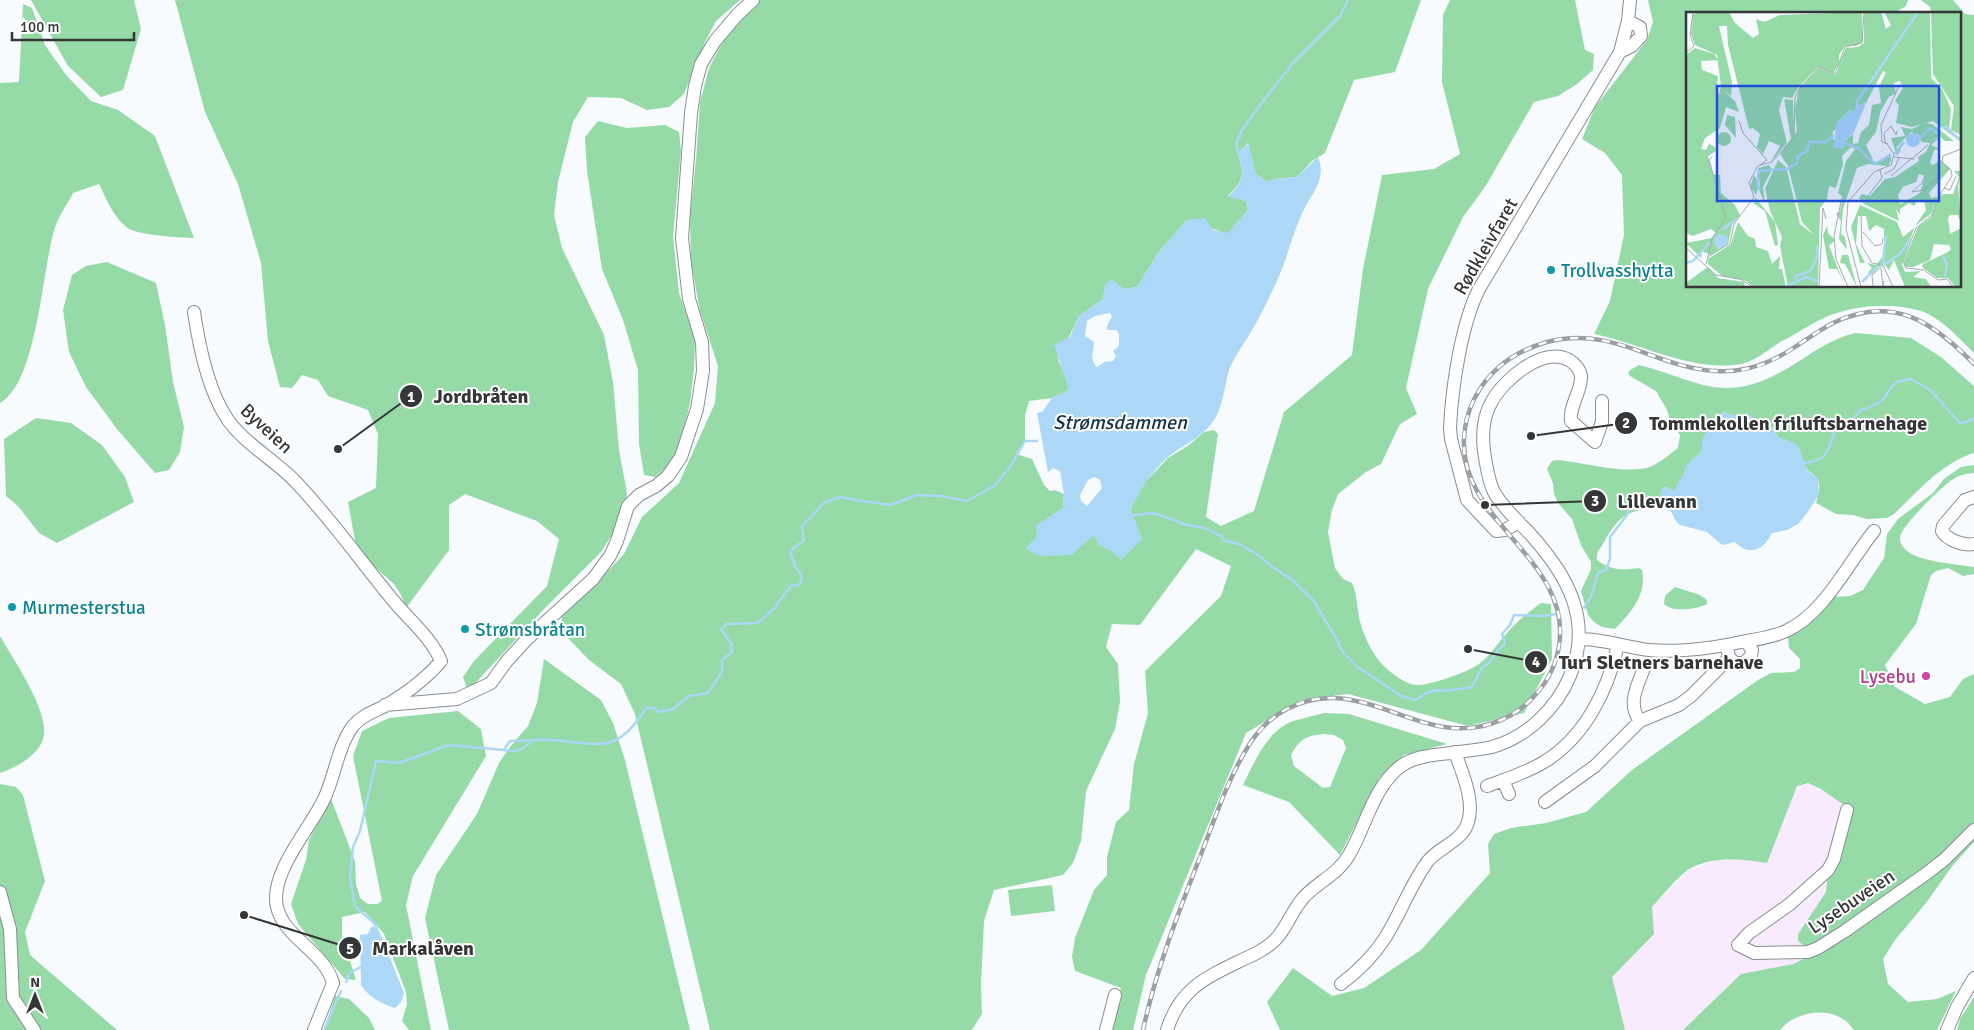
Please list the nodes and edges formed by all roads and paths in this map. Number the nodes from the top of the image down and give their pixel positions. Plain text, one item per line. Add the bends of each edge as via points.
1 (753, 0) edge
2 (1630, 0) edge
3 (194, 312) dead end
4 (1602, 401) dead end
5 (1974, 497) edge
6 (1519, 522) junction
7 (1874, 532) dead end
8 (1974, 544) edge
9 (1580, 638) junction
10 (1746, 641) junction
11 (1618, 645) junction
12 (1728, 652) junction
13 (1644, 668) dead end
14 (385, 706) junction
15 (1640, 721) junction
16 (1455, 752) junction
17 (1503, 780) junction
18 (1487, 786) dead end
19 (1508, 794) dead end
20 (1545, 802) dead end
21 (1847, 810) dead end
22 (1974, 830) edge
23 (0, 892) edge
24 (1974, 978) edge
25 (1341, 984) dead end
26 (1115, 995) dead end
27 (34, 1030) edge
28 (314, 1030) edge
29 (1106, 1030) edge
30 (1167, 1030) edge
31 (1947, 1030) edge

1 - 14 street via 715,41 701,64 695,86 682,238 689,300 702,342 704,371 696,415 681,457 668,476 628,506 617,542 593,579 527,639 492,683 456,699
2 - 6 street, Rødkleivfaret via 1628,21 1640,27 1641,36 1620,52 1485,278 1471,308 1464,338 1450,428 1467,500 1496,531
3 - 14 street, Byveien via 212,387 227,419 292,478 437,650 441,661
4 - 6 street via 1602,422 1595,442 1571,421 1581,378 1576,365 1555,357 1532,363 1492,400 1483,436 1486,462 1494,491
5 - 8 street via 1965,500 1942,531 1954,540
6 - 9 street via 1547,554 1566,583 1577,612
7 - 10 street via 1829,593 1804,620 1778,635
9 - 11 street
9 - 16 street via 1566,686 1536,723 1522,734 1499,744
10 - 12 street
10 - 12 street via 1752,650 1749,660 1738,664
11 - 12 street via 1665,651
11 - 17 street via 1610,675 1584,725 1560,751 1544,762
12 - 15 street via 1691,696 1679,705
13 - 15 street via 1632,703
14 - 28 street via 366,715 352,727 325,799 292,852 278,886 277,907 286,926 316,955 332,979
15 - 20 street via 1595,766
16 - 25 street via 1468,796 1470,815 1467,827 1430,859 1384,939
16 - 30 street via 1410,761 1390,776 1381,788 1350,854 1339,868 1302,899 1278,936 1266,947 1187,992 1176,1007
17 - 18 street
17 - 19 street
21 - 22 street, Lysebuveien via 1828,870 1790,904 1749,932 1738,945 1754,953 1808,952 1818,948 1939,864
23 - 27 street via 10,929 13,998
24 - 31 street
26 - 29 street

